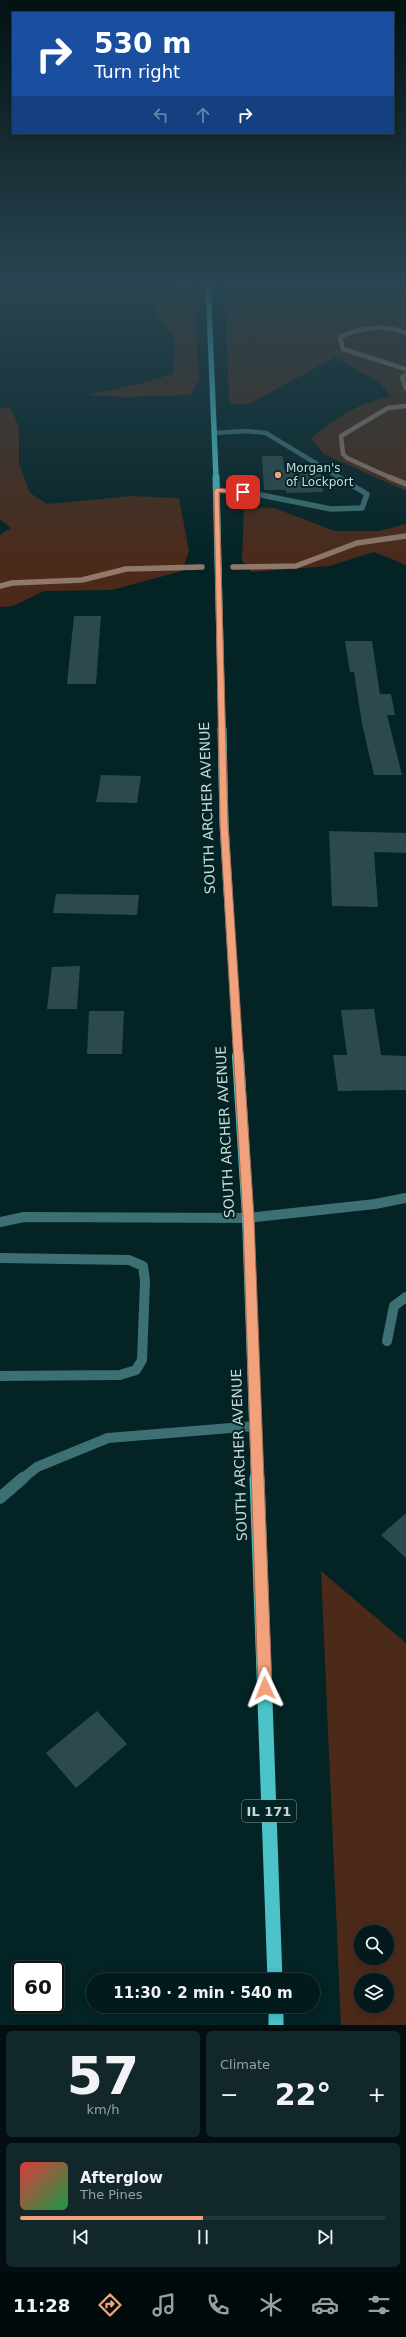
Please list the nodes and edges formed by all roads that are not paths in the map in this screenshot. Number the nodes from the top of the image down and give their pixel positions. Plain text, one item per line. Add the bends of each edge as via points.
1 (212, 376) edge
2 (214, 432) junction
3 (217, 490) junction
4 (406, 1198) edge
5 (248, 1218) junction
6 (0, 1222) edge
7 (0, 1258) edge
8 (406, 1297) edge
9 (386, 1341) dead end
10 (0, 1376) edge
11 (256, 1426) junction
12 (0, 1498) edge
13 (275, 1973) edge
14 (276, 2013) edge
15 (276, 2025) edge

1 - 2 main road, SOUTH ARCHER AVENUE / IL 171
2 - 3 main road, SOUTH ARCHER AVENUE / IL 171
2 - 3 street via 266,433 367,494 362,508 331,509 256,494
3 - 5 main road, SOUTH ARCHER AVENUE / IL 171 via 224,824
4 - 5 street via 375,1204
5 - 6 street via 24,1217
5 - 11 main road, SOUTH ARCHER AVENUE / IL 171
7 - 10 street via 129,1260 143,1266 146,1281 142,1360 136,1370 120,1375
8 - 9 street via 394,1306
11 - 12 street via 108,1438 37,1467
11 - 13 main road, SOUTH ARCHER AVENUE / IL 171
14 - 15 main road

